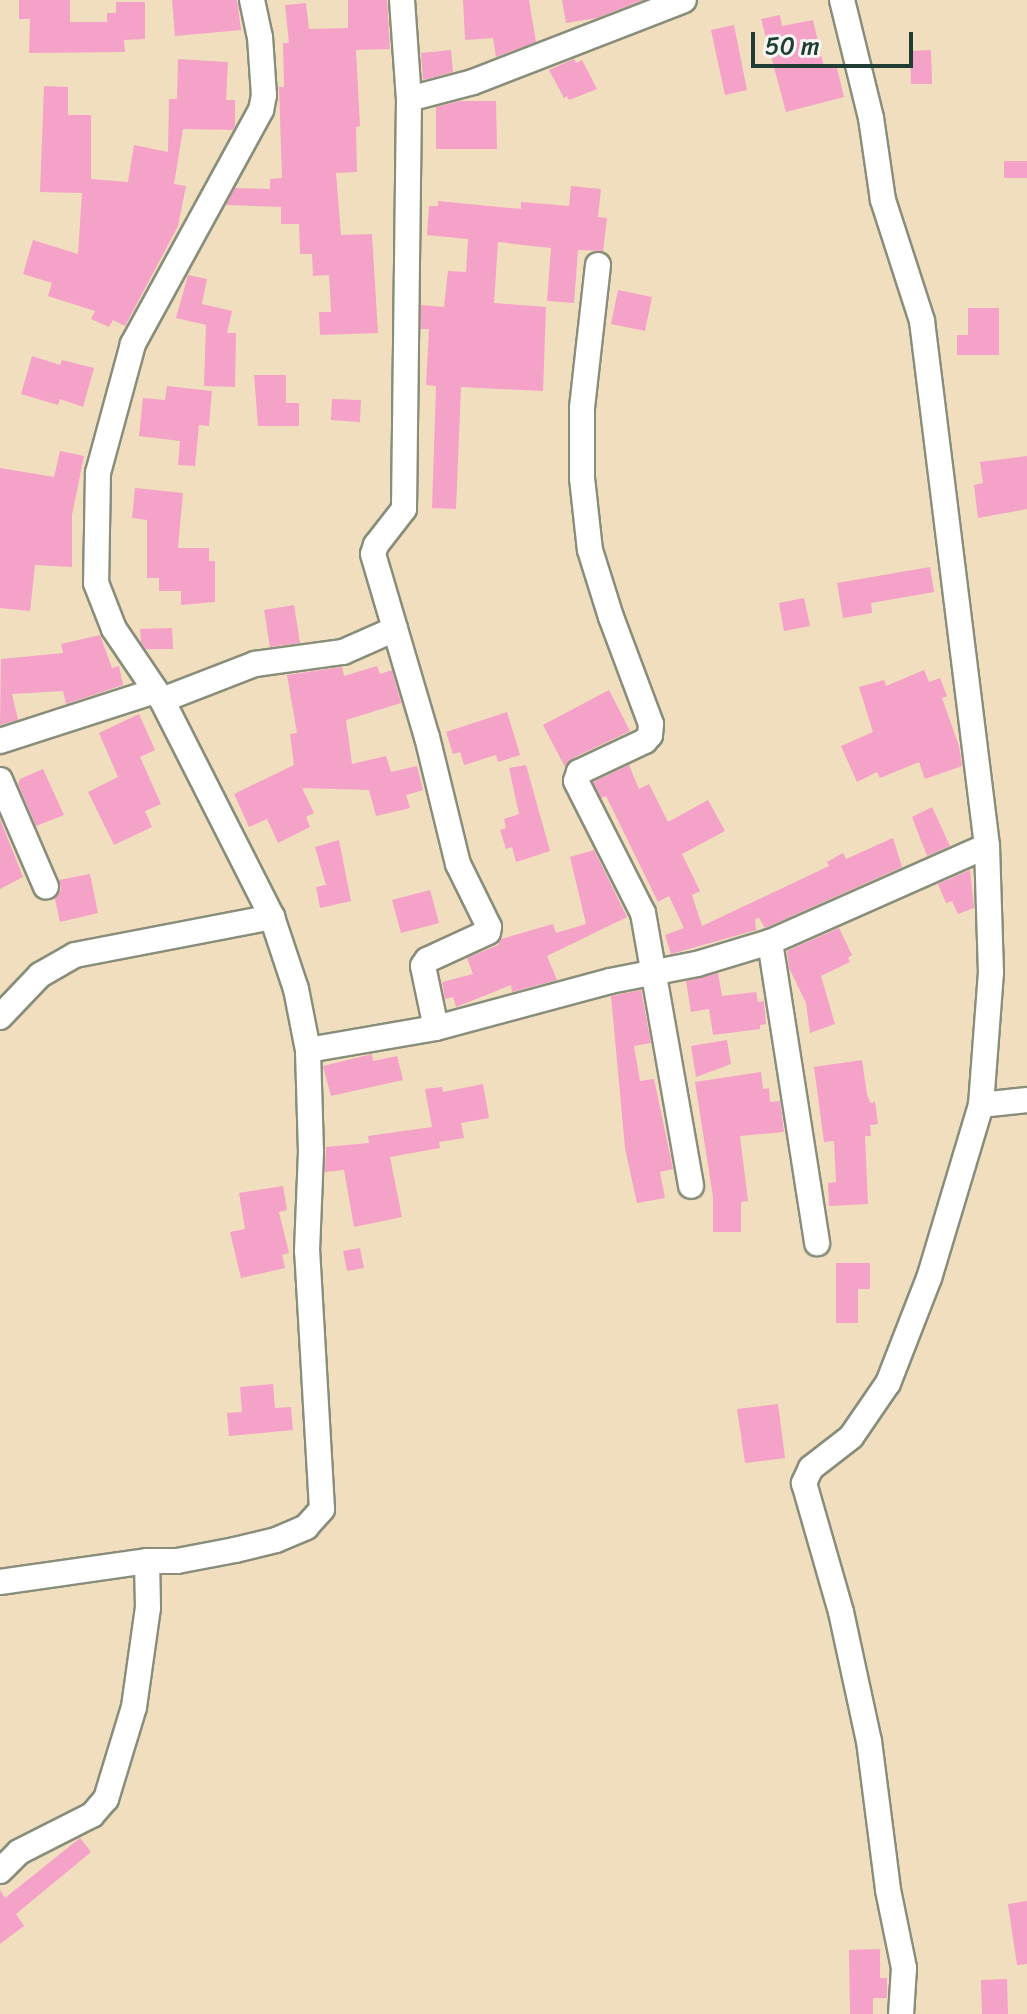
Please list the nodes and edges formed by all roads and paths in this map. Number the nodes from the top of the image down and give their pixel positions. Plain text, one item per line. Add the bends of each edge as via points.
1 (252, 0) edge
2 (402, 0) edge
3 (684, 0) edge
4 (842, 0) edge
5 (409, 99) junction
6 (598, 265) dead end
7 (395, 629) junction
8 (158, 696) junction
9 (0, 741) edge
10 (0, 780) edge
11 (987, 846) junction
12 (46, 887) dead end
13 (272, 917) junction
14 (770, 942) junction
15 (653, 973) junction
16 (0, 1017) edge
17 (436, 1028) junction
18 (308, 1050) junction
19 (1027, 1100) edge
20 (981, 1105) junction
21 (691, 1186) dead end
22 (817, 1243) dead end
23 (147, 1561) junction
24 (0, 1582) edge
25 (0, 1871) edge
26 (901, 2014) edge

1 - 8 street via 260,37 261,110 133,344 98,473 99,594 114,629
2 - 5 street
3 - 5 street via 473,82
4 - 11 street via 871,118 883,200 922,321
5 - 7 street via 404,509 373,554
6 - 15 street via 582,408 590,550 651,724 645,741 579,772 576,781 643,913
7 - 8 street via 343,652 255,664
7 - 17 street via 458,864 489,927 423,966
8 - 9 street
8 - 13 street
10 - 12 street
11 - 14 street
11 - 20 street via 991,972
13 - 16 street via 75,955 40,975
13 - 18 street via 296,989
14 - 15 street
14 - 22 street
15 - 17 street
15 - 21 street
17 - 18 street
18 - 23 street via 307,1251 322,1509 306,1527 276,1540 177,1561
19 - 20 street
20 - 26 street via 929,1278 888,1383 851,1437 811,1468 804,1483 841,1612 869,1741 904,1968
23 - 24 street
23 - 25 street via 148,1608 134,1707 106,1799 92,1815 19,1852

